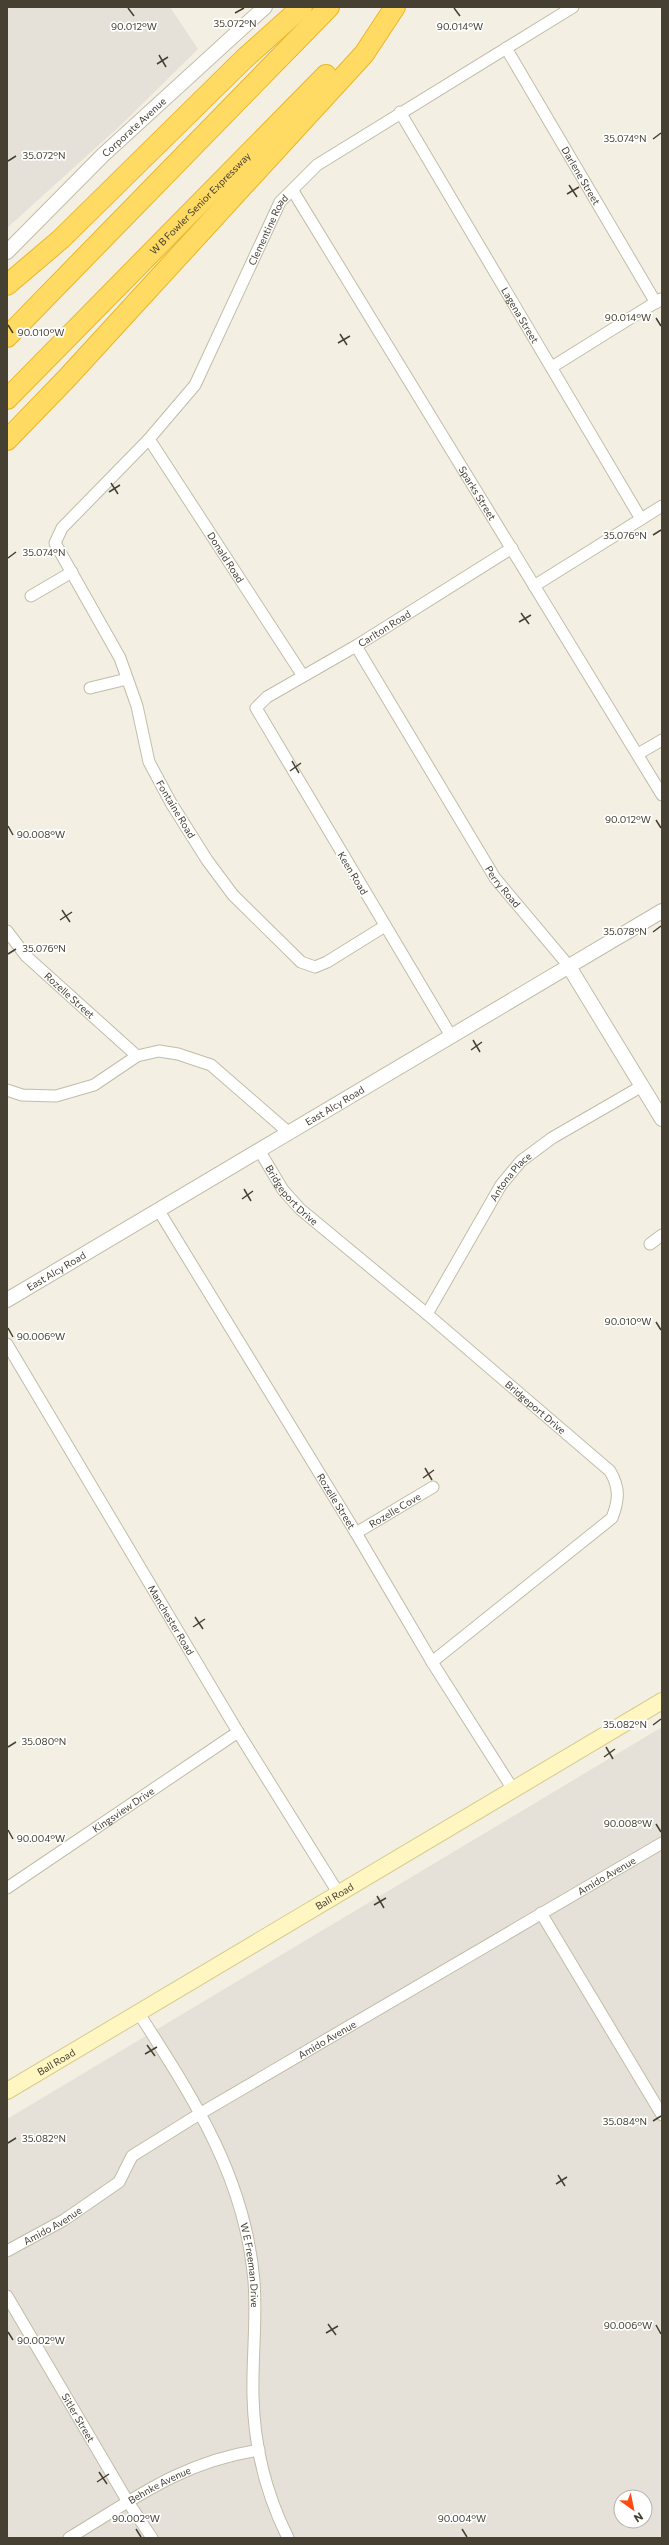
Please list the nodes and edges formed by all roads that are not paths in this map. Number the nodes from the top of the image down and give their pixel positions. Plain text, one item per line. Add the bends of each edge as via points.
1 (265, 7) edge
2 (302, 7) edge
3 (329, 7) edge
4 (394, 7) edge
5 (573, 7) edge
6 (506, 48) junction
7 (400, 112) junction
8 (293, 191) junction
9 (7, 252) edge
10 (7, 285) edge
11 (659, 301) edge
12 (7, 337) edge
13 (552, 367) junction
14 (7, 399) edge
15 (149, 439) junction
16 (7, 440) edge
17 (662, 506) edge
18 (640, 519) junction
19 (55, 543) joint
20 (512, 548) junction
21 (72, 572) junction
22 (534, 586) junction
23 (31, 596) dead end
24 (356, 646) junction
25 (302, 676) junction
26 (127, 679) junction
27 (90, 688) dead end
28 (256, 708) joint
29 (662, 740) edge
30 (638, 754) junction
31 (662, 795) edge
32 (662, 912) edge
33 (385, 926) junction
34 (7, 931) edge
35 (568, 965) junction
36 (451, 1036) junction
37 (137, 1056) junction
38 (642, 1086) junction
39 (7, 1090) edge
40 (662, 1120) edge
41 (288, 1132) junction
42 (259, 1150) junction
43 (159, 1211) junction
44 (662, 1236) edge
45 (650, 1244) dead end
46 (7, 1300) edge
47 (427, 1314) junction
48 (7, 1344) edge
49 (433, 1487) dead end
50 (356, 1533) junction
51 (432, 1662) junction
52 (662, 1701) edge
53 (238, 1732) junction
54 (514, 1791) junction
55 (662, 1844) edge
56 (7, 1888) edge
57 (339, 1894) junction
58 (541, 1913) junction
59 (138, 2012) junction
60 (7, 2091) edge
61 (201, 2113) junction
62 (662, 2115) edge
63 (7, 2251) edge
64 (7, 2296) edge
65 (258, 2450) junction
66 (128, 2502) junction
67 (69, 2538) edge
68 (152, 2538) edge
69 (288, 2538) edge

1 - 9 street, Corporate Avenue via 103,155
2 - 10 highway via 239,64 66,234
3 - 12 highway
4 - 14 highway, W B Fowler Senior Expressway
4 - 16 highway via 364,54 72,373
5 - 6 street, Clementine Road
6 - 7 street, Clementine Road
6 - 11 street, Darlene Street
7 - 8 street, Clementine Road via 317,165
7 - 13 street, Lagena Street
8 - 15 street, Clementine Road via 280,202 272,215 195,385
8 - 20 street, Sparks Street
11 - 13 street
13 - 18 street, Lagena Street
15 - 19 street, Clementine Road via 62,528
15 - 25 street, Donald Road
17 - 18 street
18 - 22 street
19 - 21 street, Fontaine Road
20 - 22 street, Sparks Street
20 - 24 street, Carlton Road
21 - 23 street
21 - 26 street, Fontaine Road via 120,658
22 - 30 street, Sparks Street
24 - 25 street, Carlton Road
24 - 35 street, Perry Road via 495,878
25 - 28 street, Carlton Road via 267,697
26 - 27 street
26 - 33 street, Fontaine Road via 149,762 171,803 207,860 233,895 301,962 315,967 327,962
28 - 33 street, Keen Road
29 - 30 street
30 - 31 street, Sparks Street
32 - 35 street, East Alcy Road
33 - 36 street, Keen Road
34 - 37 street, Rozelle Street via 26,956
35 - 36 street, East Alcy Road
35 - 38 street, Perry Road
36 - 41 street, East Alcy Road
37 - 39 street via 94,1085 56,1096 22,1095
37 - 41 street via 159,1051 210,1064
38 - 40 street, Perry Road
38 - 47 street, Antona Place via 552,1138 521,1161 501,1185
41 - 42 street, East Alcy Road
42 - 43 street, East Alcy Road
42 - 47 street, Bridgeport Drive via 283,1190 300,1209
43 - 46 street, East Alcy Road
43 - 50 street, Rozelle Street
44 - 45 street
47 - 51 street, Bridgeport Drive via 610,1471 618,1484 618,1503 612,1518
48 - 53 street, Manchester Road
49 - 50 street, Rozelle Cove
50 - 51 street, Rozelle Street
51 - 54 street, Rozelle Street
52 - 54 main road, Ball Road
53 - 56 street, Kingsview Drive
53 - 57 street, Manchester Road
54 - 57 main road, Ball Road
55 - 58 street, Amido Avenue
57 - 59 main road, Ball Road
58 - 61 street, Amido Avenue
58 - 62 street
59 - 60 main road, Ball Road
59 - 61 street, W E Freeman Drive
61 - 63 street, Amido Avenue via 132,2156 119,2182 64,2220
61 - 65 street, W E Freeman Drive via 232,2182 250,2257 254,2282 253,2395
64 - 66 street, Sitler Street
65 - 66 street, Behnke Avenue via 228,2454 198,2464 164,2480
65 - 69 street, W E Freeman Drive via 267,2488
66 - 67 street, Behnke Avenue
66 - 68 street, Sitler Street

